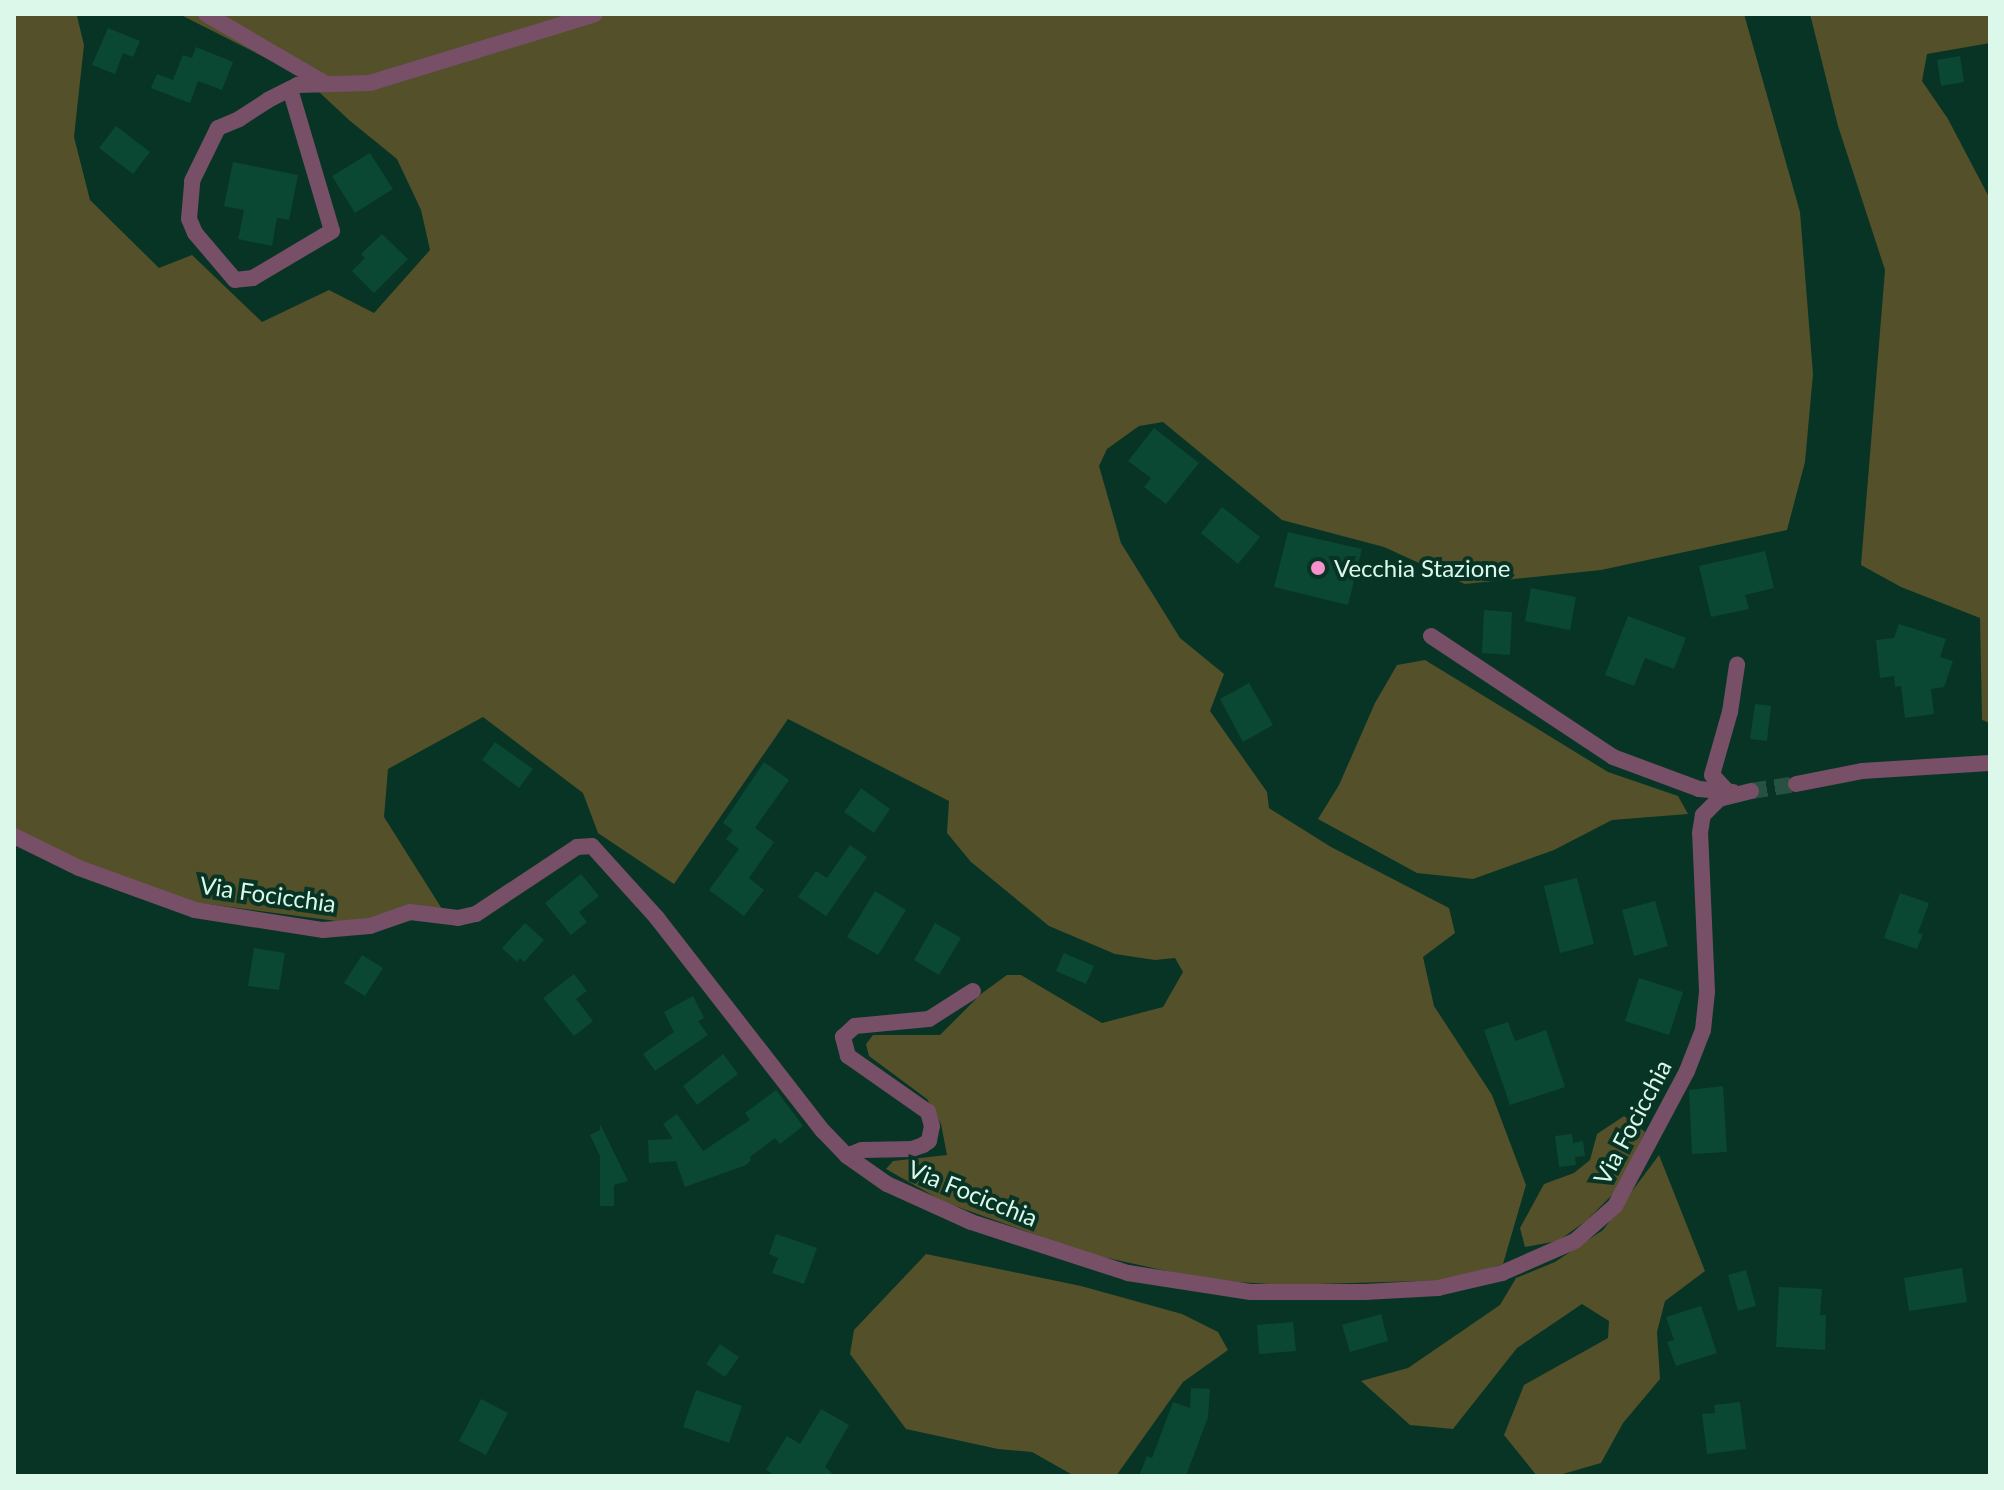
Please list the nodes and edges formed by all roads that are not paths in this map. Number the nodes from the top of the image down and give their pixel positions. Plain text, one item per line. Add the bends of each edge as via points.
1 (206, 14) edge
2 (595, 14) edge
3 (323, 82) junction
4 (290, 89) junction
5 (1431, 636) dead end
6 (1737, 665) dead end
7 (1990, 763) edge
8 (1796, 784) tunnel mouth
9 (1739, 792) junction
10 (14, 836) edge
11 (973, 991) dead end
12 (847, 1156) junction

1 - 3 street
2 - 3 street via 391,78
3 - 4 street
4 - 4 street via 332,231 253,278 235,280 195,233 189,219 192,181 218,128
5 - 9 street via 1613,757 1699,789
6 - 9 street via 1712,775
7 - 8 street via 1877,769
9 - 12 street, Via Focicchia via 1712,803 1701,820 1707,1000 1703,1030 1687,1071 1635,1175 1608,1215 1575,1241 1523,1265 1461,1284 1409,1291 1276,1293 1164,1281 1098,1265 957,1216 887,1184
10 - 12 street, Via Focicchia via 79,868 195,910 323,930 370,926 410,912 467,917 495,904 577,847 592,846 657,918
11 - 12 street via 929,1019 855,1026 843,1037 848,1056 928,1112 932,1126 929,1141 912,1149 862,1150

